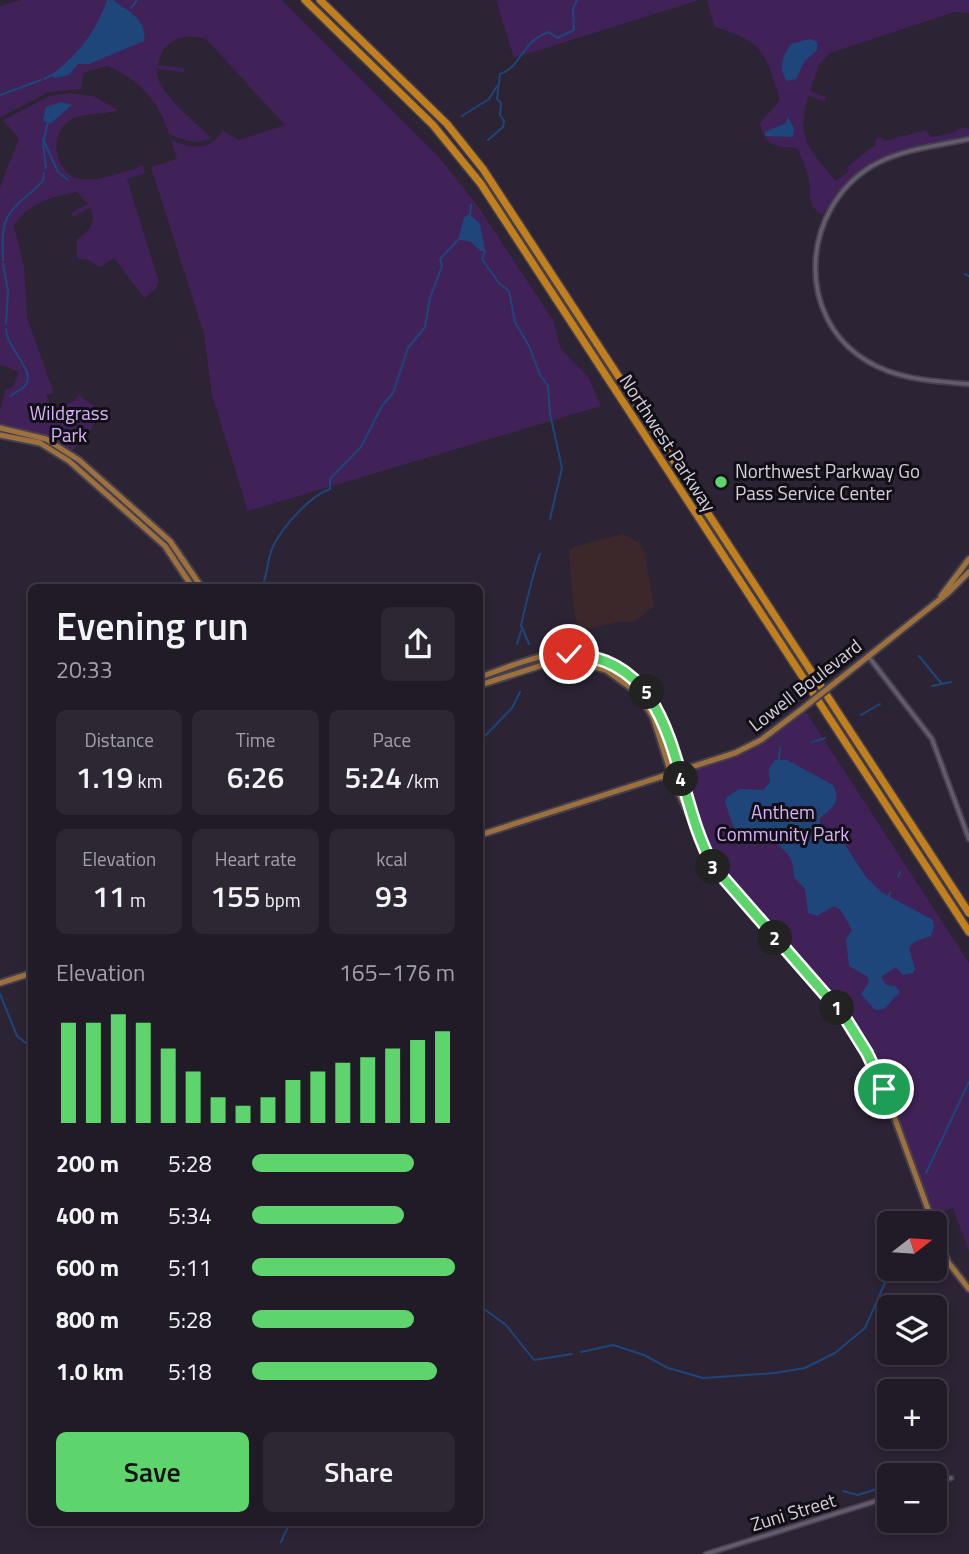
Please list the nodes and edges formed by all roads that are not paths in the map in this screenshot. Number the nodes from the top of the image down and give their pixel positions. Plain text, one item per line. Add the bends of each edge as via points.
1 (305, 0) edge
2 (320, 0) edge
3 (969, 139) edge
4 (969, 384) edge
5 (0, 428) edge
6 (0, 435) edge
7 (969, 559) edge
8 (969, 572) edge
9 (190, 584) edge
10 (199, 584) edge
11 (937, 602) junction
12 (868, 656) junction
13 (483, 676) edge
14 (483, 684) edge
15 (678, 771) junction
16 (671, 773) junction
17 (483, 834) edge
18 (969, 839) edge
19 (702, 844) junction
20 (969, 913) edge
21 (969, 932) edge
22 (28, 974) edge
23 (0, 983) edge
24 (929, 1211) edge
25 (947, 1260) edge
26 (969, 1289) edge
27 (951, 1478) dead end
28 (947, 1479) edge
29 (877, 1501) edge
30 (706, 1554) edge

1 - 21 highway, Northwest Parkway via 433,125 481,184
2 - 20 highway, Northwest Parkway via 447,124 483,169
3 - 4 street via 897,155 855,178 824,218 815,272 828,319 864,360 904,377
5 - 10 main road via 46,439 79,460 170,541
6 - 9 main road via 34,441 69,460 166,545
7 - 11 main road, Lowell Boulevard
8 - 11 main road, Lowell Boulevard
11 - 12 main road, Lowell Boulevard
12 - 15 main road, Lowell Boulevard, bridge via 747,748
12 - 18 street via 935,745
13 - 15 main road via 557,654 586,655 612,664 652,699
14 - 16 main road via 557,662 585,663 606,670 630,685 648,707
15 - 16 main road, Lowell Boulevard
15 - 19 main road
16 - 17 main road, Lowell Boulevard
16 - 19 main road
19 - 24 main road via 719,875 854,1031 884,1089
22 - 23 main road
25 - 26 main road
27 - 28 street
29 - 30 street, Zuni Street

